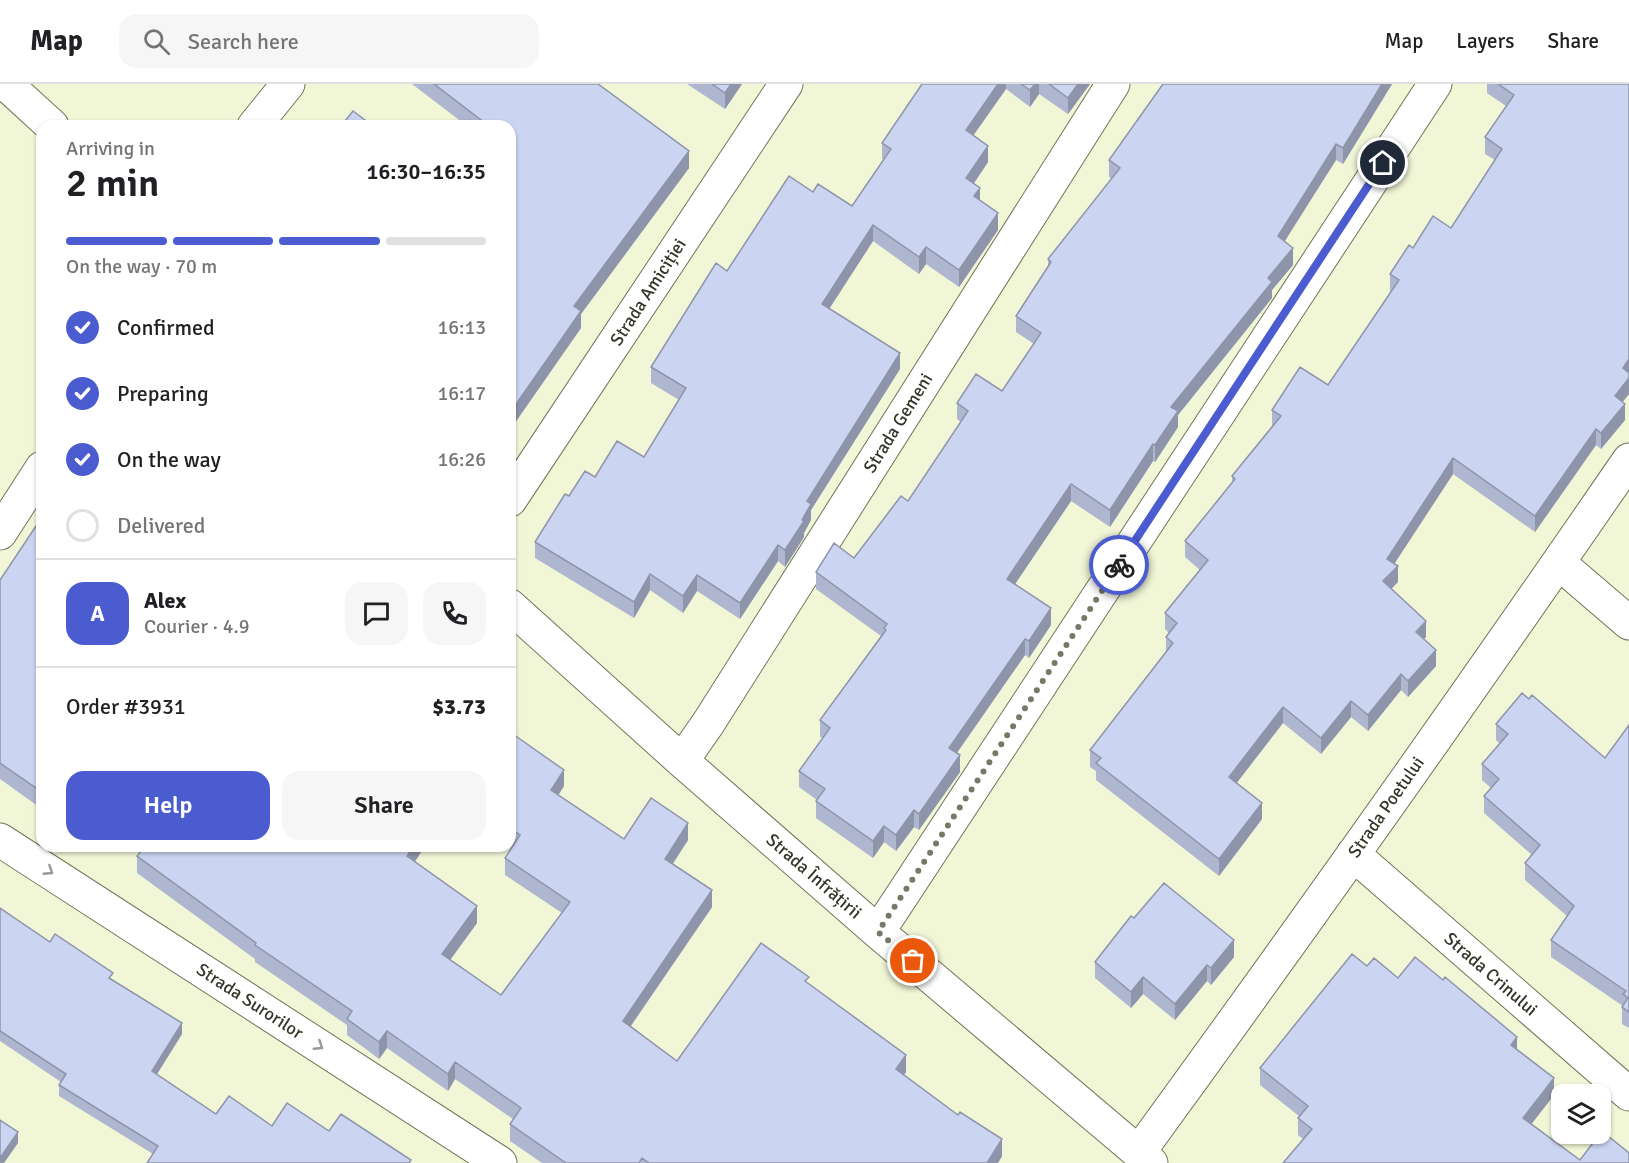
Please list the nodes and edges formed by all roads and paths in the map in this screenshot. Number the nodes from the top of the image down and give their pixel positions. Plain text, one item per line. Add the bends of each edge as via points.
1 (6, 84) edge
2 (288, 84) edge
3 (786, 84) edge
4 (1113, 84) edge
5 (1435, 84) edge
6 (45, 120) edge
7 (259, 120) edge
8 (1629, 459) edge
9 (36, 477) edge
10 (516, 491) edge
11 (0, 533) edge
12 (1559, 563) junction
13 (516, 611) edge
14 (1629, 623) edge
15 (682, 761) junction
16 (0, 840) edge
17 (1353, 854) junction
18 (878, 932) junction
19 (1629, 1094) edge
20 (1145, 1157) edge
21 (500, 1163) edge

1 - 6 street
2 - 7 street
3 - 10 street, Strada Amiciției
4 - 15 street, Strada Gemeni
5 - 18 street
8 - 12 street, Strada Poetului
9 - 11 street
12 - 14 street
12 - 17 street, Strada Poetului
13 - 15 street, Strada Înfrățirii
15 - 18 street, Strada Înfrățirii
16 -> 21 street, Strada Surorilor
17 - 19 street, Strada Crinului
17 - 20 street, Strada Poetului
18 - 20 street, Strada Înfrățirii

